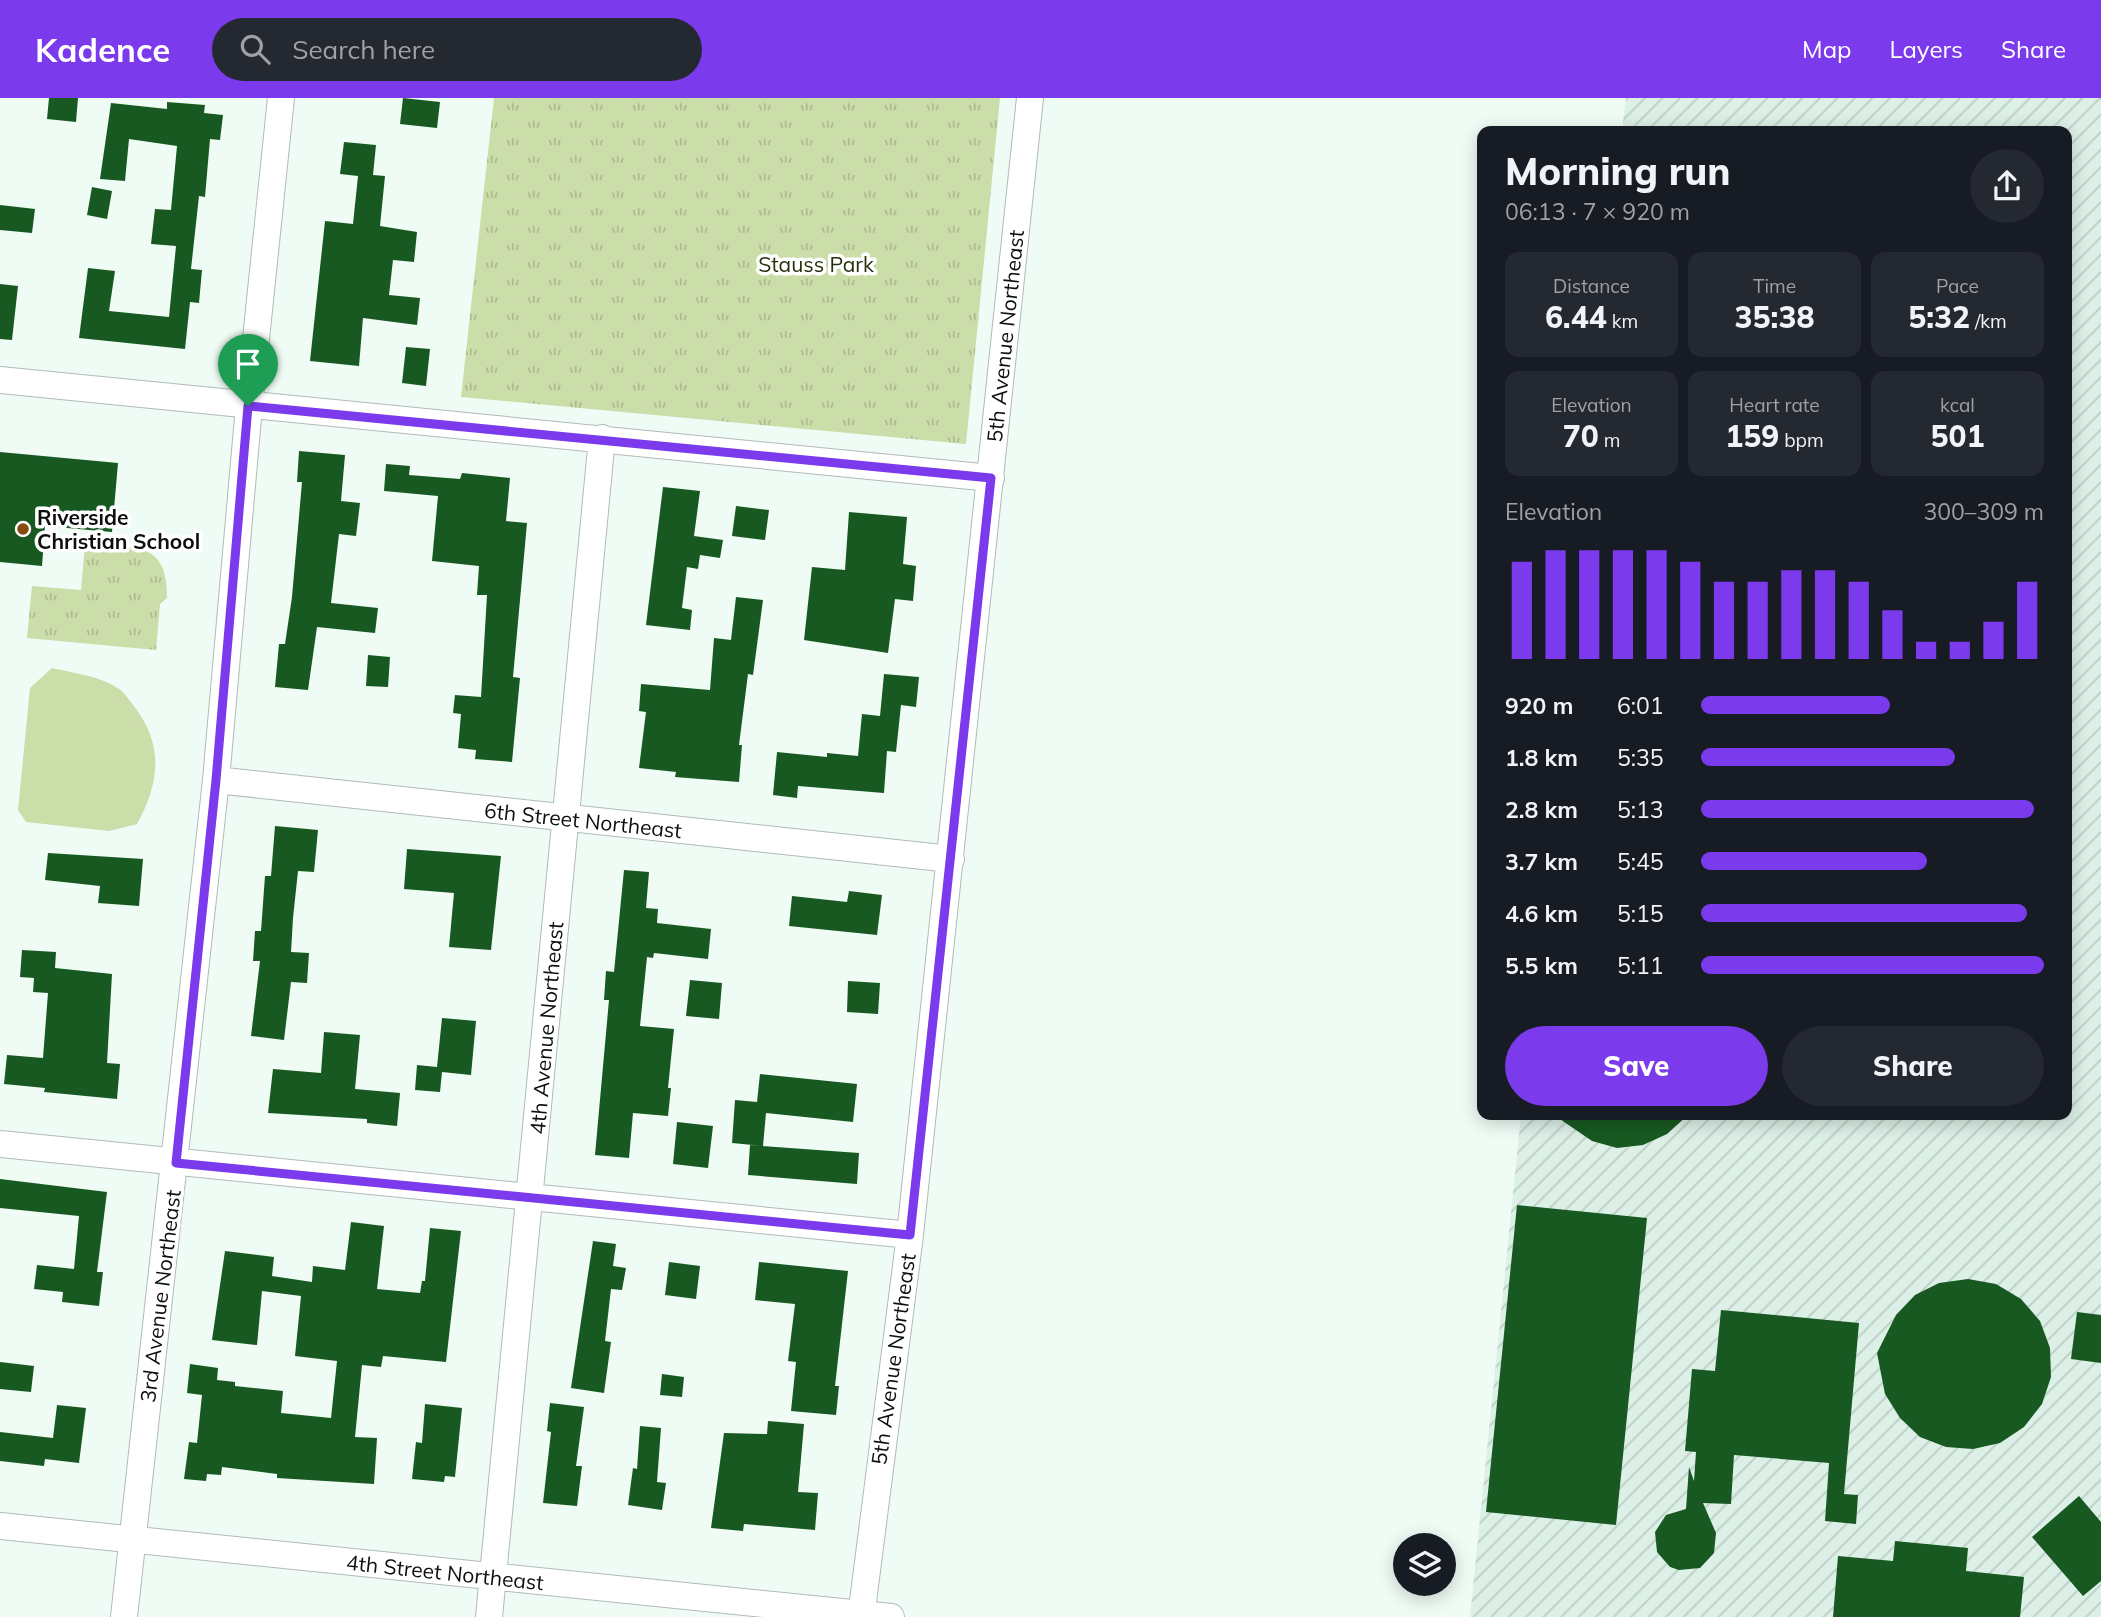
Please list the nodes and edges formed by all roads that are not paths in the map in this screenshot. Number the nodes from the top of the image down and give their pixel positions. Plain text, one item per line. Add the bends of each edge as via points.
1 (281, 98) edge
2 (1030, 98) edge
3 (0, 380) edge
4 (248, 406) junction
5 (602, 438) junction
6 (991, 478) junction
7 (216, 780) junction
8 (565, 818) junction
9 (951, 859) junction
10 (0, 1144) edge
11 (176, 1163) junction
12 (531, 1197) junction
13 (910, 1235) junction
14 (0, 1526) edge
15 (133, 1539) junction
16 (494, 1577) junction
17 (861, 1615) edge
18 (124, 1617) edge
19 (489, 1617) edge
20 (891, 1617) edge

1 - 4 street, 3rd Avenue Northeast
2 - 6 street, 5th Avenue Northeast
3 - 4 street
4 - 5 street
4 - 7 street, 3rd Avenue Northeast
5 - 6 street
5 - 8 street, 4th Avenue Northeast
6 - 9 street, 5th Avenue Northeast
7 - 8 street, 6th Street Northeast
7 - 11 street, 3rd Avenue Northeast
8 - 9 street, 6th Street Northeast
8 - 12 street, 4th Avenue Northeast
9 - 13 street, 5th Avenue Northeast
10 - 11 street
11 - 12 street
11 - 15 street, 3rd Avenue Northeast
12 - 13 street
12 - 16 street, 4th Avenue Northeast
13 - 17 street, 5th Avenue Northeast
14 - 15 street, 4th Street Northeast
15 - 16 street, 4th Street Northeast
15 - 18 street, 3rd Avenue Northeast
16 - 17 street, 4th Street Northeast
16 - 19 street, 4th Avenue Northeast
17 - 20 street, 4th Street Northeast

